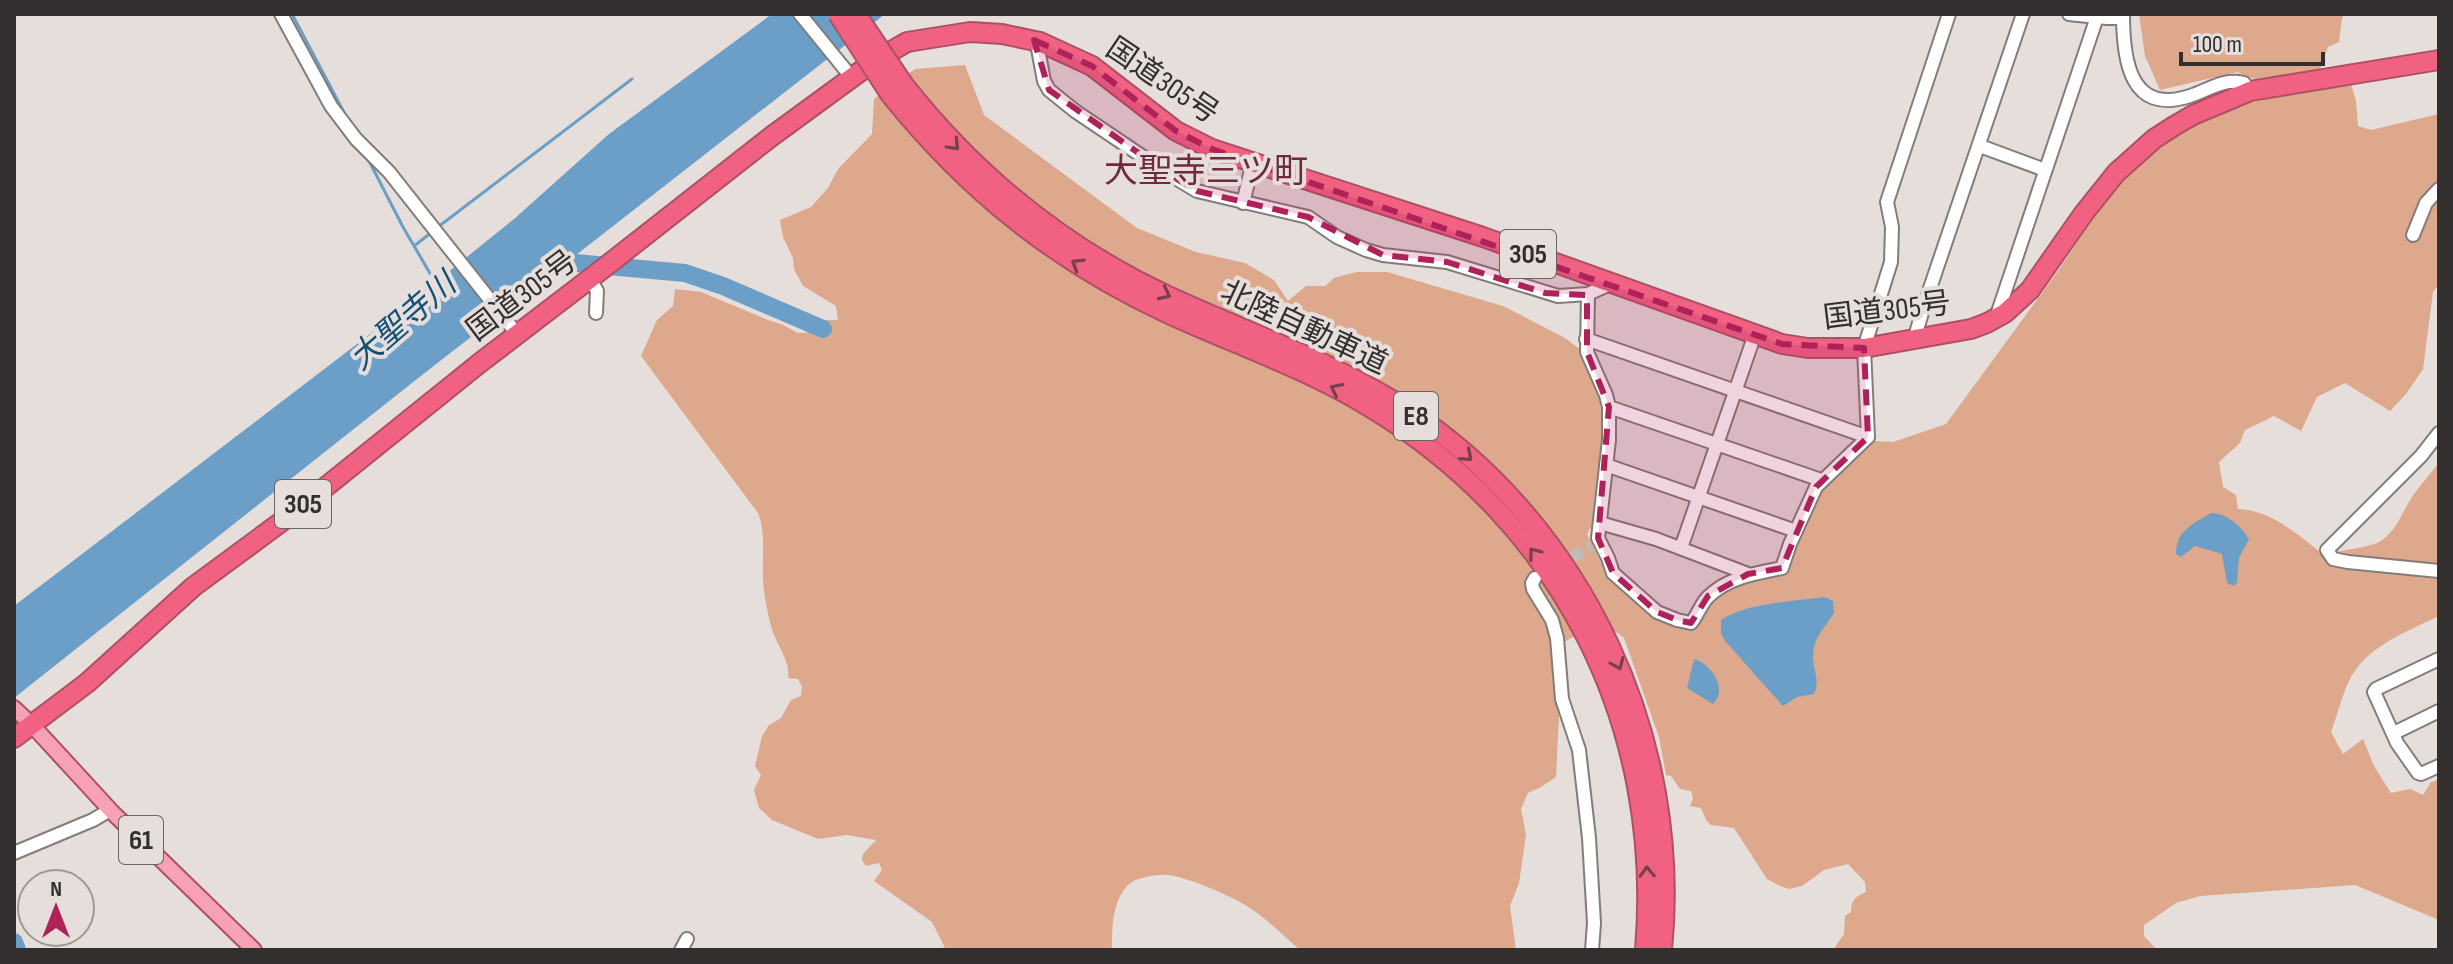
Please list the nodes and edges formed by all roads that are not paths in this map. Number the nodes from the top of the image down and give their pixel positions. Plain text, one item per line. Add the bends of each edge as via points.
1 (281, 14) edge
2 (800, 14) edge
3 (838, 14) edge
4 (856, 14) edge
5 (1949, 14) edge
6 (2023, 14) edge
7 (2069, 14) edge
8 (2123, 16) edge
9 (2097, 17) junction
10 (1034, 40) junction
11 (2439, 60) edge
12 (849, 74) junction
13 (897, 90) junction
14 (2250, 91) junction
15 (1980, 146) junction
16 (1253, 162) junction
17 (2045, 170) junction
18 (2439, 189) edge
19 (1243, 203) junction
20 (2413, 235) dead end
21 (593, 277) junction
22 (1610, 284) junction
23 (1588, 294) junction
24 (596, 313) dead end
25 (1996, 318) junction
26 (517, 334) junction
27 (1755, 334) junction
28 (1586, 339) junction
29 (1914, 340) junction
30 (1864, 348) junction
31 (1734, 391) junction
32 (1609, 407) junction
33 (2439, 433) edge
34 (1868, 437) junction
35 (1716, 443) junction
36 (1606, 465) junction
37 (1821, 480) junction
38 (1697, 496) junction
39 (1600, 523) junction
40 (1796, 531) junction
41 (1681, 548) junction
42 (2439, 571) edge
43 (1748, 574) junction
44 (1535, 578) dead end
45 (2439, 659) edge
46 (2439, 711) edge
47 (22, 716) edge
48 (2394, 733) junction
49 (14, 738) edge
50 (2439, 766) edge
51 (110, 810) junction
52 (14, 853) edge
53 (254, 950) edge
54 (1592, 950) edge
55 (1645, 950) edge
56 (1662, 950) edge

1 - 26 street via 331,106
2 - 12 street
3 - 13 highway, 北陸自動車道 / E8, bridge
4 - 13 highway, 北陸自動車道 / E8, bridge
5 - 30 street via 1887,202 1891,262
6 - 15 street
7 - 9 street
8 - 9 street
8 - 14 street via 2128,69 2148,96 2178,99 2234,81
9 - 17 street
10 - 12 highway, 国道305号 / 305 via 970,32 929,37 907,42
10 - 16 highway, 国道305号 / 305 via 1092,66 1185,136
10 - 19 street via 1049,90 1075,111 1197,191
11 - 14 highway, 国道305号 / 305
12 - 21 highway, 国道305号 / 305
55 -> 13 highway, 北陸自動車道 / E8 via 1643,817 1620,714 1574,612 1499,511 1435,451 1365,404 1123,291 1047,245 949,163
13 -> 56 highway, 北陸自動車道 / E8 via 1020,205 1055,230 1128,276 1329,367 1409,411 1481,468 1529,519 1588,602 1636,709 1660,815
14 - 25 highway, 国道305号 / 305 via 2193,115 2135,155 2097,196 2030,290
15 - 17 street
15 - 29 street
16 - 19 street
16 - 22 highway, 国道305号 / 305
17 - 25 street
18 - 20 street via 2426,203
19 - 23 street via 1308,217 1375,253 1447,262 1558,296
21 - 24 street
21 - 26 highway, 国道305号 / 305
22 - 23 street
22 - 27 highway, 国道305号 / 305
23 - 28 street
25 - 29 highway, 国道305号 / 305 via 1971,329
26 - 47 highway, 国道305号 / 305 via 193,587 87,683
27 - 30 highway, 国道305号 / 305 via 1796,347
27 - 31 street
28 - 31 street
28 - 32 street
29 - 30 highway, 国道305号 / 305
30 - 34 street
31 - 34 street
31 - 35 street
32 - 35 street
32 - 36 street
33 - 42 street via 2327,550 2333,559 2348,562
34 - 37 street
35 - 37 street
35 - 38 street
36 - 38 street
36 - 39 street
37 - 40 street
38 - 40 street
38 - 41 street
39 - 41 street
39 - 43 street via 1595,544 1613,573 1657,612 1684,622 1691,623 1708,596
40 - 43 street via 1782,568
41 - 43 street
44 - 54 street via 1532,587 1557,638 1562,699 1579,750 1591,868
45 - 48 street via 2374,692
46 - 48 street
47 - 49 highway, 国道305号 / 305
47 - 51 main road, 61
48 - 50 street via 2418,773
51 - 52 street
51 - 53 main road, 61

